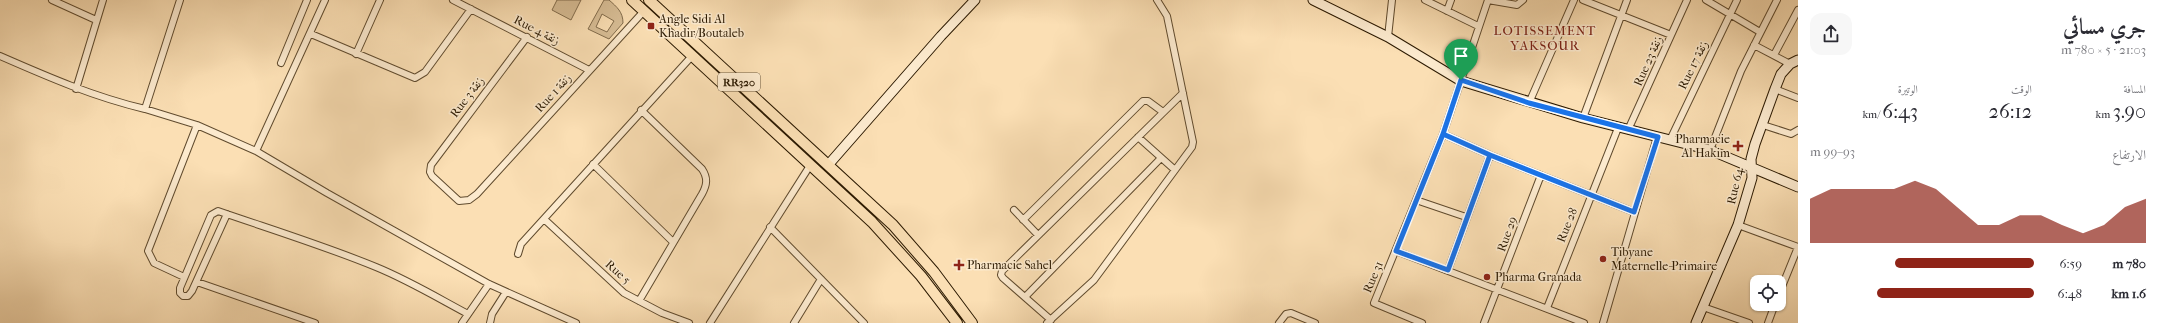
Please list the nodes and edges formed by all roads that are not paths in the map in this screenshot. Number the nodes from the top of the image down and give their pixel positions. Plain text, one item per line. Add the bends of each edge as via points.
1 (52, 0) edge
2 (102, 0) edge
3 (180, 0) edge
4 (307, 0) edge
5 (325, 0) edge
6 (380, 0) edge
7 (453, 0) edge
8 (632, 0) edge
9 (649, 0) edge
10 (976, 0) edge
11 (1157, 0) edge
12 (1313, 0) edge
13 (1392, 0) edge
14 (1425, 0) edge
15 (1452, 0) edge
16 (1488, 0) edge
17 (1523, 0) edge
18 (1574, 0) edge
19 (1583, 0) edge
20 (1627, 0) edge
21 (1687, 0) edge
22 (1706, 0) edge
23 (1737, 0) edge
24 (1777, 0) edge
25 (471, 9) junction
26 (1798, 10) edge
27 (644, 11) junction
28 (1448, 11) junction
29 (1622, 14) junction
30 (1730, 14) junction
31 (96, 20) junction
32 (1478, 26) junction
33 (1760, 32) junction
34 (311, 34) junction
35 (1671, 34) junction
36 (527, 37) junction
37 (1388, 37) junction
38 (1754, 45) junction
39 (356, 54) junction
40 (1774, 55) junction
41 (0, 56) edge
42 (692, 56) junction
43 (1794, 62) edge
44 (281, 63) dead end
45 (589, 70) junction
46 (1461, 80) junction
47 (76, 89) junction
48 (1775, 89) junction
49 (1183, 93) junction
50 (1798, 98) edge
51 (1529, 103) junction
52 (145, 109) junction
53 (641, 110) junction
54 (1163, 112) junction
55 (1583, 118) junction
56 (197, 125) junction
57 (1763, 125) junction
58 (1618, 128) junction
59 (1628, 130) junction
60 (1798, 130) edge
61 (1443, 134) junction
62 (1138, 137) junction
63 (1658, 137) junction
64 (1670, 140) junction
65 (1710, 150) junction
66 (256, 151) junction
67 (1490, 155) junction
68 (1161, 158) junction
69 (593, 164) junction
70 (811, 164) junction
71 (829, 164) junction
72 (1753, 168) junction
73 (1174, 170) junction
74 (430, 172) joint
75 (1541, 175) junction
76 (1798, 187) edge
77 (1591, 195) junction
78 (1416, 200) junction
79 (1014, 210) dead end
80 (1634, 212) junction
81 (227, 214) junction
82 (1466, 217) junction
83 (544, 219) junction
84 (1023, 220) junction
85 (1738, 225) junction
86 (770, 227) junction
87 (1038, 235) junction
88 (673, 242) junction
89 (1798, 247) edge
90 (1396, 251) junction
91 (518, 254) dead end
92 (1448, 270) junction
93 (184, 277) junction
94 (1786, 277) edge
95 (821, 279) junction
96 (197, 282) junction
97 (489, 284) junction
98 (1497, 290) junction
99 (506, 292) junction
100 (1025, 297) junction
101 (639, 301) junction
102 (1703, 307) junction
103 (1546, 308) junction
104 (1772, 311) edge
105 (468, 314) junction
106 (1281, 320) edge
107 (1049, 321) edge
108 (1736, 321) edge
109 (315, 323) edge
110 (462, 323) edge
111 (490, 323) edge
112 (576, 323) edge
113 (689, 323) edge
114 (710, 323) edge
115 (794, 323) edge
116 (864, 323) edge
117 (957, 323) edge
118 (972, 323) edge
119 (1315, 323) edge
120 (1422, 323) edge
121 (1484, 323) edge
122 (1584, 323) edge
123 (1603, 323) edge
124 (1696, 323) edge
125 (1749, 323) edge
126 (1768, 323) edge

1 - 31 street
2 - 31 street
3 - 52 street
4 - 44 street
5 - 34 street
6 - 39 street
7 - 25 street, Rue 4 زنقة
8 - 27 main road, RR320
9 - 71 main road, RR320
10 - 71 street via 941,36
11 - 49 street via 1167,16
12 - 37 street
13 - 37 street
14 - 28 street
15 - 28 street
16 - 17 street via 1517,4
16 - 32 street, Rue 31
18 - 51 street
19 - 29 street
20 - 29 street
21 - 35 street, Rue 23 زنقة
22 - 30 street
23 - 30 street, Rue 17 زنقة
24 - 33 street
25 - 36 street, Rue 4 زنقة
25 - 39 street via 419,77 413,78
26 - 40 street
27 - 42 main road, RR320
27 - 45 street, Rue 1 زنقة
28 - 32 street
29 - 35 street
29 - 55 street
30 - 33 street
30 - 64 street, Rue 17 زنقة
31 - 47 street
32 - 46 street, Rue 31
33 - 38 street
34 - 39 street
34 - 66 street
35 - 59 street, Rue 23 زنقة
36 - 45 street, Rue 4 زنقة
36 - 74 street, Rue 3 زنقة via 434,159
37 - 46 street
38 - 40 street
38 - 65 street via 1740,71
40 - 43 street
41 - 47 street
42 - 53 street
42 - 70 main road, RR320
43 - 48 street, Rue 64 via 1781,74
45 - 74 street, Rue 1 زنقة via 469,200 460,201
46 - 51 street
46 - 61 street, Rue 31
47 - 52 street via 109,101
48 - 50 street
48 - 57 street, Rue 64
49 - 54 street
49 - 73 street via 1193,142
51 - 55 street
52 - 56 street
53 - 69 street
53 - 88 street via 706,174 707,186
54 - 62 street
54 - 84 street via 1148,100 1143,101
55 - 58 street
56 - 66 street
56 - 93 street via 148,251 154,263
57 - 60 street via 1791,134
57 - 72 street, Rue 64 via 1753,152
58 - 59 street
58 - 77 street, Rue 28
59 - 63 street
61 - 67 street
61 - 78 street, Rue 31
62 - 68 street
62 - 87 street
63 - 64 street
63 - 80 street
64 - 65 street
65 - 72 street
66 - 97 street
67 - 75 street
67 - 82 street
68 - 73 street
68 - 100 street
69 - 83 street
69 - 88 street
70 - 86 street
70 - 117 main road, RR320 via 886,237 931,288
71 - 118 main road, RR320 via 898,231
72 - 76 street
72 - 85 street, Rue 64
73 - 107 street via 1094,280
75 - 77 street
75 - 98 street, Rue 29
77 - 80 street
77 - 103 street, Rue 28
78 - 82 street
78 - 90 street, Rue 31
79 - 84 street
80 - 123 street
81 - 93 street via 218,211 211,215
81 - 96 street
81 - 105 street via 376,267
82 - 92 street
83 - 91 street via 521,244
83 - 101 street, Rue 5 via 620,289
84 - 87 street
85 - 89 street
85 - 102 street, Rue 64
86 - 95 street
86 - 114 street
87 - 100 street via 1001,275
88 - 101 street
89 - 94 street
90 - 92 street
90 - 120 street, Rue 31 via 1374,303
92 - 98 street
93 - 96 street via 179,290 183,296 190,294
95 - 115 street
95 - 116 street
96 - 109 street
97 - 99 street
97 - 105 street
98 - 103 street
98 - 121 street, Rue 29
99 - 111 street via 492,314
99 - 112 street
100 - 107 street
101 - 113 street, Rue 5
102 - 108 street
102 - 124 street, Rue 64
103 - 122 street
104 - 126 street
105 - 110 street
106 - 119 street via 1290,313
108 - 125 street

